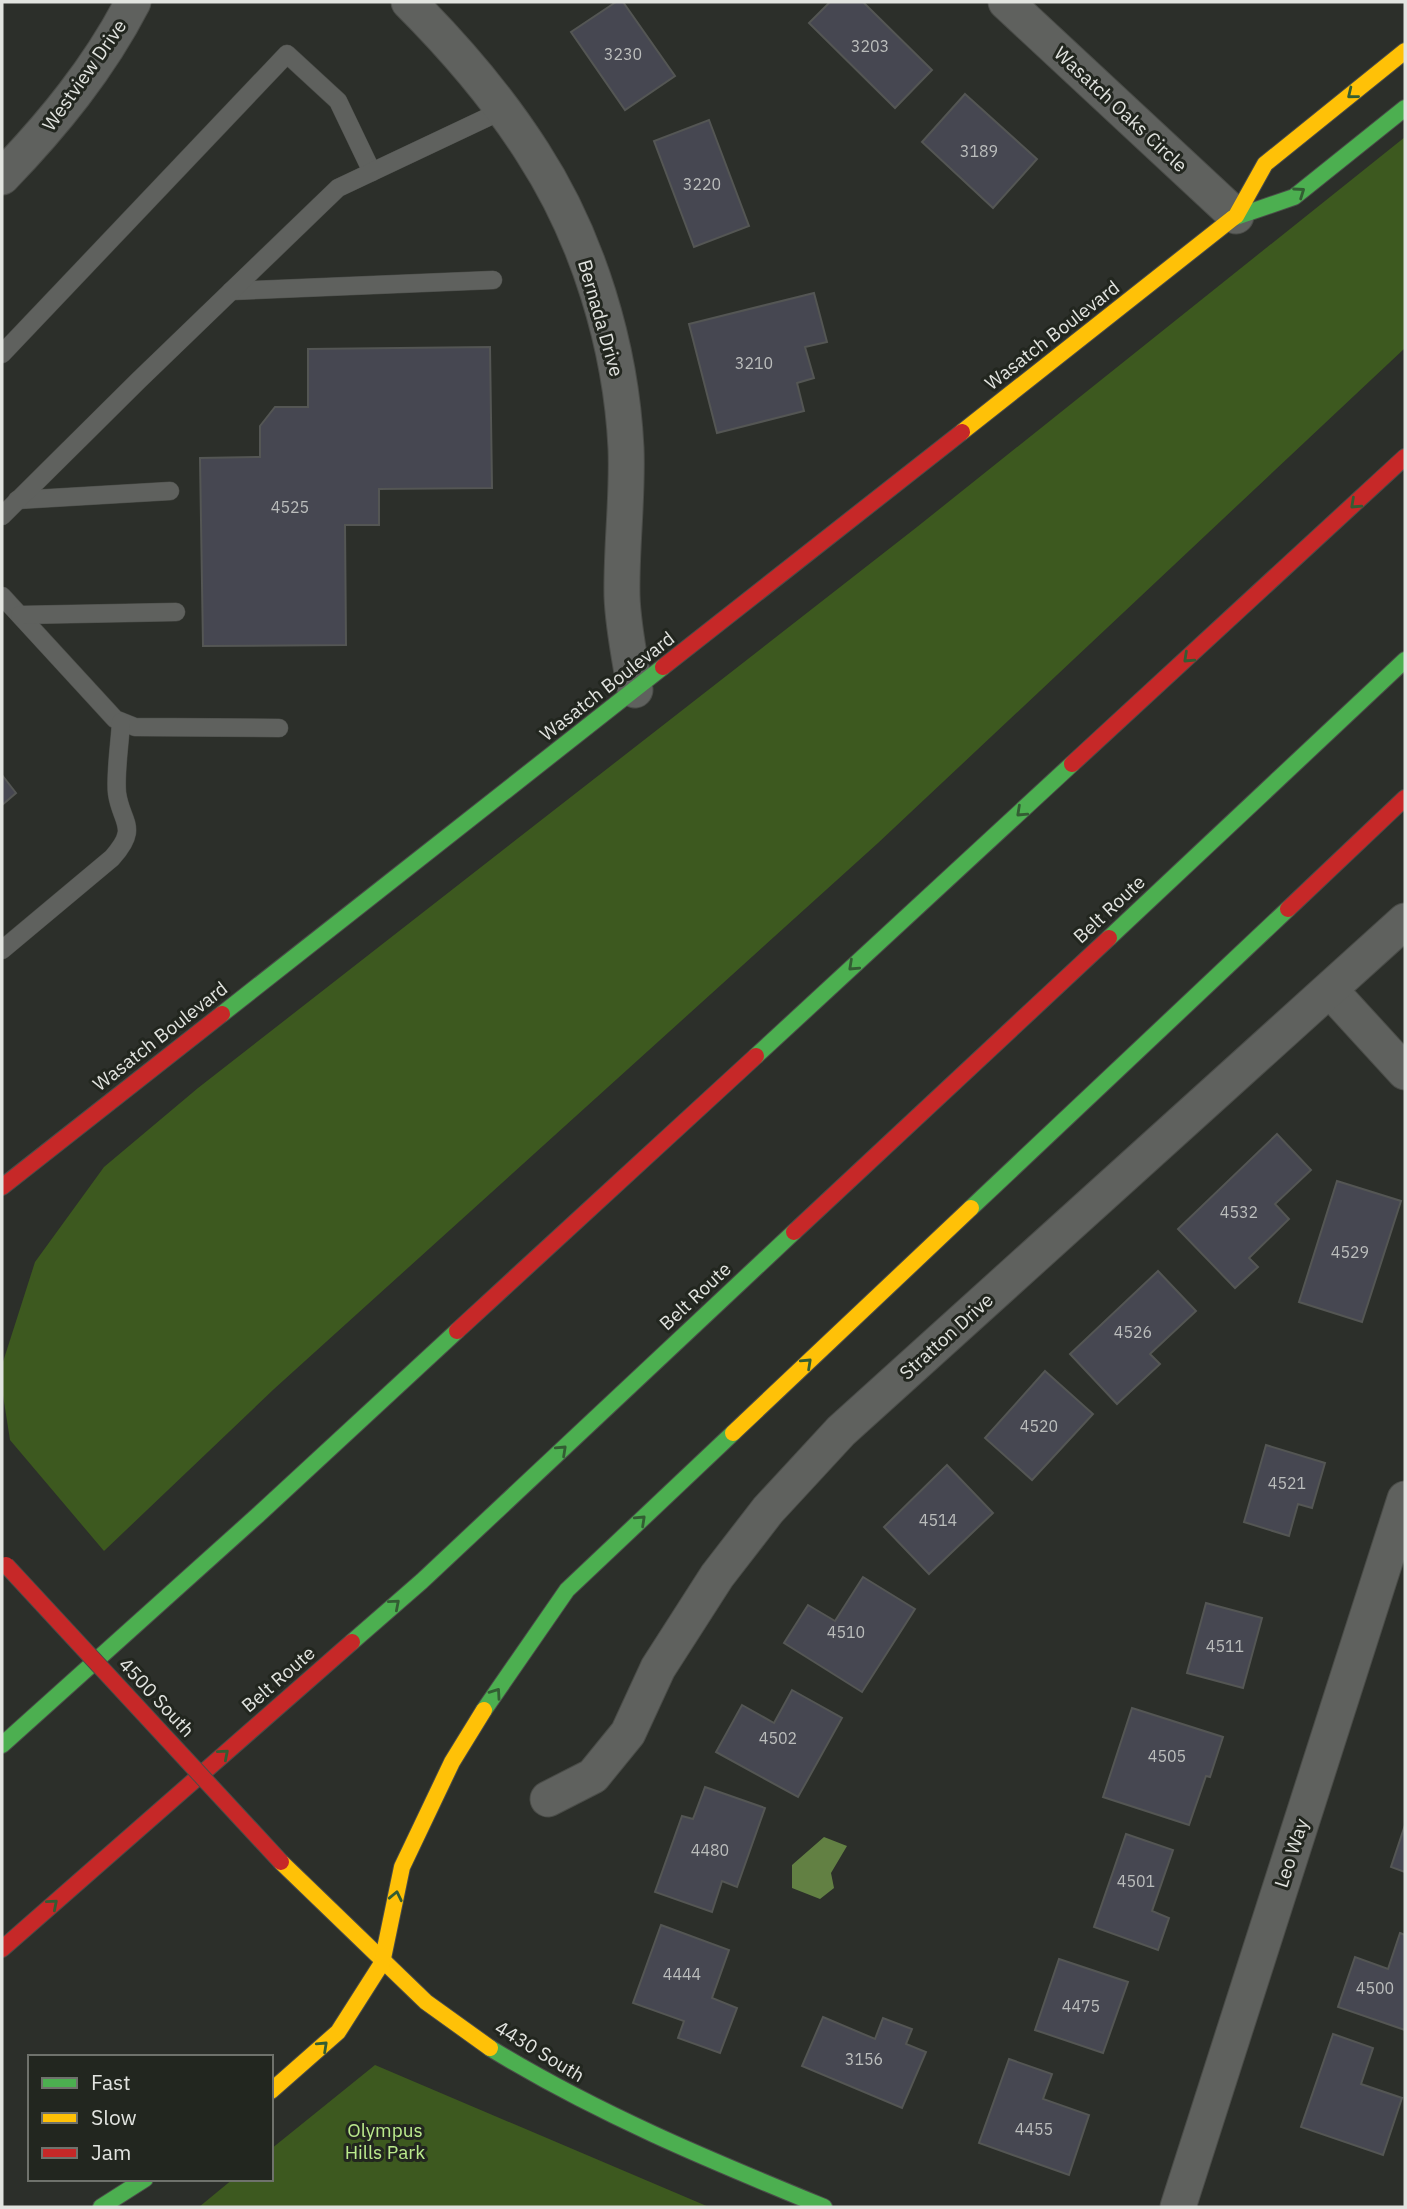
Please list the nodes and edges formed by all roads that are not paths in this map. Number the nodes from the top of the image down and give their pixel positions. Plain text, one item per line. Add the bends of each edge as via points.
1 (133, 2) edge
2 (409, 2) edge
3 (1006, 2) edge
4 (1405, 51) edge
5 (1405, 108) edge
6 (503, 110) junction
7 (372, 172) junction
8 (2, 177) edge
9 (1236, 216) junction
10 (493, 280) dead end
11 (231, 291) junction
12 (2, 354) edge
13 (1405, 457) edge
14 (170, 491) dead end
15 (17, 500) junction
16 (2, 516) edge
17 (2, 596) edge
18 (176, 612) dead end
19 (20, 615) junction
20 (1405, 660) edge
21 (635, 690) junction
22 (121, 722) junction
23 (279, 728) dead end
24 (1405, 798) edge
25 (1405, 920) edge
26 (2, 950) edge
27 (1330, 990) junction
28 (1405, 1072) edge
29 (2, 1187) edge
30 (1405, 1499) edge
31 (4, 1563) edge
32 (2, 1745) edge
33 (548, 1799) dead end
34 (281, 1862) joint
35 (2, 1949) edge
36 (382, 1963) junction
37 (273, 2089) edge
38 (142, 2181) edge
39 (101, 2207) edge
40 (824, 2207) edge
41 (1178, 2207) edge

1 - 8 street, Westview Drive via 60,114
2 - 6 street, Bernada Drive
3 - 9 street, Wasatch Oaks Circle
4 -> 9 main road, Wasatch Boulevard via 1265,164
9 -> 5 main road, Wasatch Boulevard via 1294,197
6 - 7 lane
6 - 21 street, Bernada Drive via 534,153 571,225 592,277 613,353 626,449 623,610
7 - 11 lane via 338,188
7 - 12 lane via 338,101 287,54
9 - 21 main road, Wasatch Boulevard
10 - 11 lane
11 - 15 lane
13 -> 32 main road via 268,1506
14 - 15 lane
15 - 16 lane
17 - 19 lane
18 - 19 lane
19 - 22 lane
35 -> 20 main road, Belt Route via 422,1581
21 - 29 main road, Wasatch Boulevard
22 - 23 lane via 135,727
22 - 26 lane via 117,793 127,823 121,848
36 -> 24 main road via 402,1867 452,1762 567,1590
25 - 27 street, Stratton Drive
27 - 28 street
27 - 33 street, Stratton Drive via 841,1431 768,1510 717,1576 658,1668 628,1733 593,1776
30 - 41 street, Leo Way
31 - 34 main road, 4500 South, bridge
34 - 36 main road, 4430 South
37 -> 36 main road via 338,2032
36 - 40 main road, 4430 South via 438,2012 586,2103
38 - 39 main road

